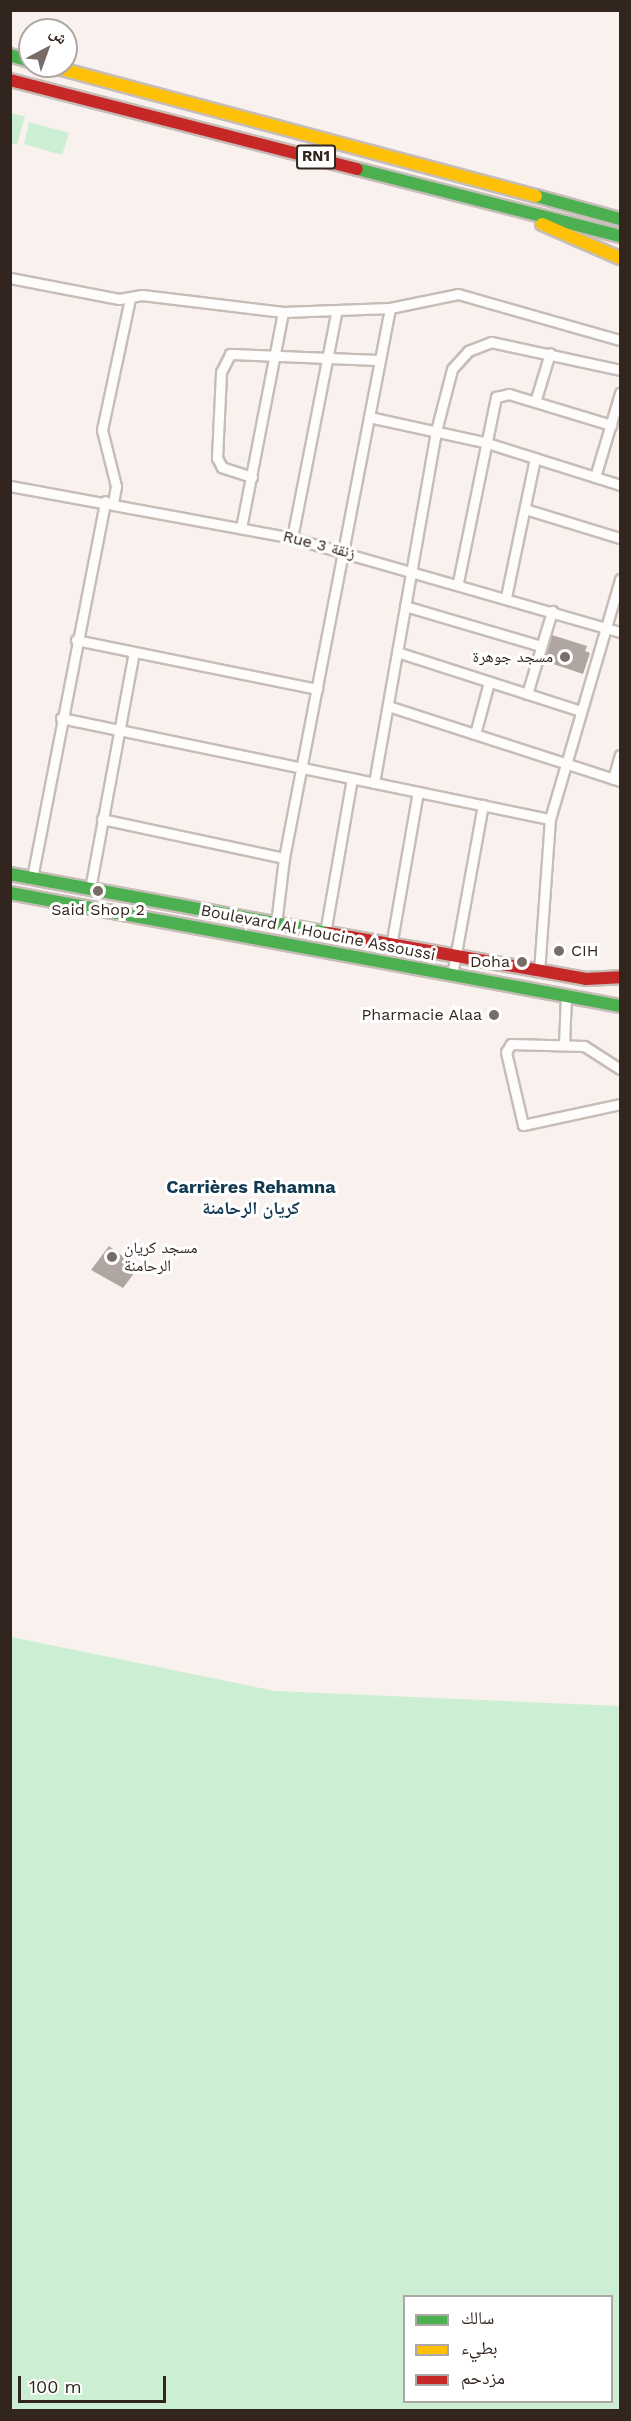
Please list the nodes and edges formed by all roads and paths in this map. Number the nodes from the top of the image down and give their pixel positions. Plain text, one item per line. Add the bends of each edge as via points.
1 (78, 74) edge
2 (10, 81) edge
3 (482, 182) junction
4 (475, 196) junction
5 (621, 212) edge
6 (621, 219) edge
7 (621, 236) edge
8 (621, 258) edge
9 (10, 278) edge
10 (130, 298) junction
11 (390, 308) junction
12 (283, 312) junction
13 (336, 313) junction
14 (621, 340) edge
15 (550, 353) junction
16 (274, 354) junction
17 (326, 360) junction
18 (379, 360) junction
19 (621, 370) edge
20 (621, 393) edge
21 (534, 402) junction
22 (369, 417) junction
23 (611, 425) junction
24 (436, 431) junction
25 (484, 442) junction
26 (535, 458) junction
27 (252, 477) junction
28 (595, 477) junction
29 (621, 485) edge
30 (10, 486) edge
31 (109, 502) junction
32 (525, 509) junction
33 (241, 528) junction
34 (292, 538) junction
35 (621, 538) edge
36 (343, 551) junction
37 (411, 568) junction
38 (621, 579) edge
39 (458, 582) junction
40 (506, 597) junction
41 (405, 606) junction
42 (552, 611) junction
43 (606, 627) junction
44 (621, 632) edge
45 (76, 640) junction
46 (541, 646) junction
47 (134, 652) junction
48 (397, 652) junction
49 (489, 682) junction
50 (317, 689) junction
51 (527, 694) junction
52 (388, 706) junction
53 (581, 711) junction
54 (61, 718) junction
55 (119, 730) junction
56 (476, 734) junction
57 (621, 755) edge
58 (564, 763) junction
59 (302, 768) junction
60 (352, 778) junction
61 (617, 780) edge
62 (374, 783) junction
63 (418, 792) junction
64 (483, 805) junction
65 (102, 819) junction
66 (550, 819) junction
67 (284, 858) junction
68 (10, 874) edge
69 (32, 878) junction
70 (90, 889) junction
71 (10, 893) edge
72 (276, 924) junction
73 (325, 933) junction
74 (392, 946) junction
75 (456, 957) junction
76 (539, 972) junction
77 (452, 975) junction
78 (621, 977) edge
79 (566, 995) junction
80 (621, 1005) edge
81 (564, 1045) junction
82 (621, 1069) edge
83 (621, 1104) edge

1 - 3 main road, RN1
2 - 4 main road, RN1
3 - 5 main road
3 - 6 main road, RN1
4 - 7 main road, RN1
4 - 8 main road
9 - 10 street
10 - 12 street via 142,295
10 - 31 street via 102,430 116,486
11 - 13 street
11 - 14 street via 458,294
11 - 18 street
12 - 13 street
12 - 16 street
13 - 17 street
15 - 19 street
15 - 21 street
15 - 24 street via 491,342 468,351 449,377
16 - 17 street
16 - 27 street
16 - 27 street via 235,352 222,364 218,462
17 - 18 street
17 - 34 street
18 - 22 street
20 - 23 street
21 - 23 street
21 - 25 street via 509,394 496,397
22 - 24 street
22 - 36 street
23 - 28 street
24 - 25 street
24 - 37 street
25 - 26 street
25 - 39 street
26 - 28 street
26 - 32 street
27 - 33 street
28 - 29 street
30 - 31 street, Rue 3 زنقة
31 - 33 street, Rue 3 زنقة
31 - 45 street
32 - 35 street
32 - 40 street
33 - 34 street, Rue 3 زنقة
34 - 36 street, Rue 3 زنقة
36 - 37 street, Rue 3 زنقة
36 - 50 street
37 - 39 street, Rue 3 زنقة
37 - 41 street
38 - 43 street
39 - 40 street, Rue 3 زنقة
40 - 42 street, Rue 3 زنقة
41 - 46 street
41 - 48 street
42 - 43 street, Rue 3 زنقة
42 - 46 street
43 - 44 street, Rue 3 زنقة
43 - 53 street
45 - 47 street
45 - 54 street
46 - 51 street
47 - 50 street
47 - 55 street
48 - 49 street
48 - 52 street
49 - 51 street
49 - 56 street
50 - 59 street
51 - 53 street
52 - 56 street
52 - 62 street
53 - 58 street
54 - 55 street
54 - 69 street
55 - 59 street
55 - 65 street
56 - 58 street
57 - 61 street
58 - 61 street
58 - 66 street
59 - 60 street
59 - 67 street
60 - 62 street
60 - 73 street
62 - 63 street
63 - 64 street
63 - 74 street
64 - 66 street
64 - 75 street
65 - 67 street
65 - 70 street
66 - 76 street
67 - 72 street
68 - 69 main road, Boulevard Al Houcine Assoussi
69 - 70 main road, Boulevard Al Houcine Assoussi
70 - 72 main road, Boulevard Al Houcine Assoussi
71 - 77 main road, Boulevard Al Houcine Assoussi
72 - 73 main road, Boulevard Al Houcine Assoussi
73 - 74 main road, Boulevard Al Houcine Assoussi
74 - 75 main road, Boulevard Al Houcine Assoussi
75 - 76 main road, Boulevard Al Houcine Assoussi
75 - 77 street
76 - 78 main road, Boulevard Al Houcine Assoussi via 596,980
77 - 79 main road, Boulevard Al Houcine Assoussi
79 - 80 main road, Boulevard Al Houcine Assoussi
79 - 81 street
81 - 82 street via 590,1047
81 - 83 street via 507,1047 523,1125

